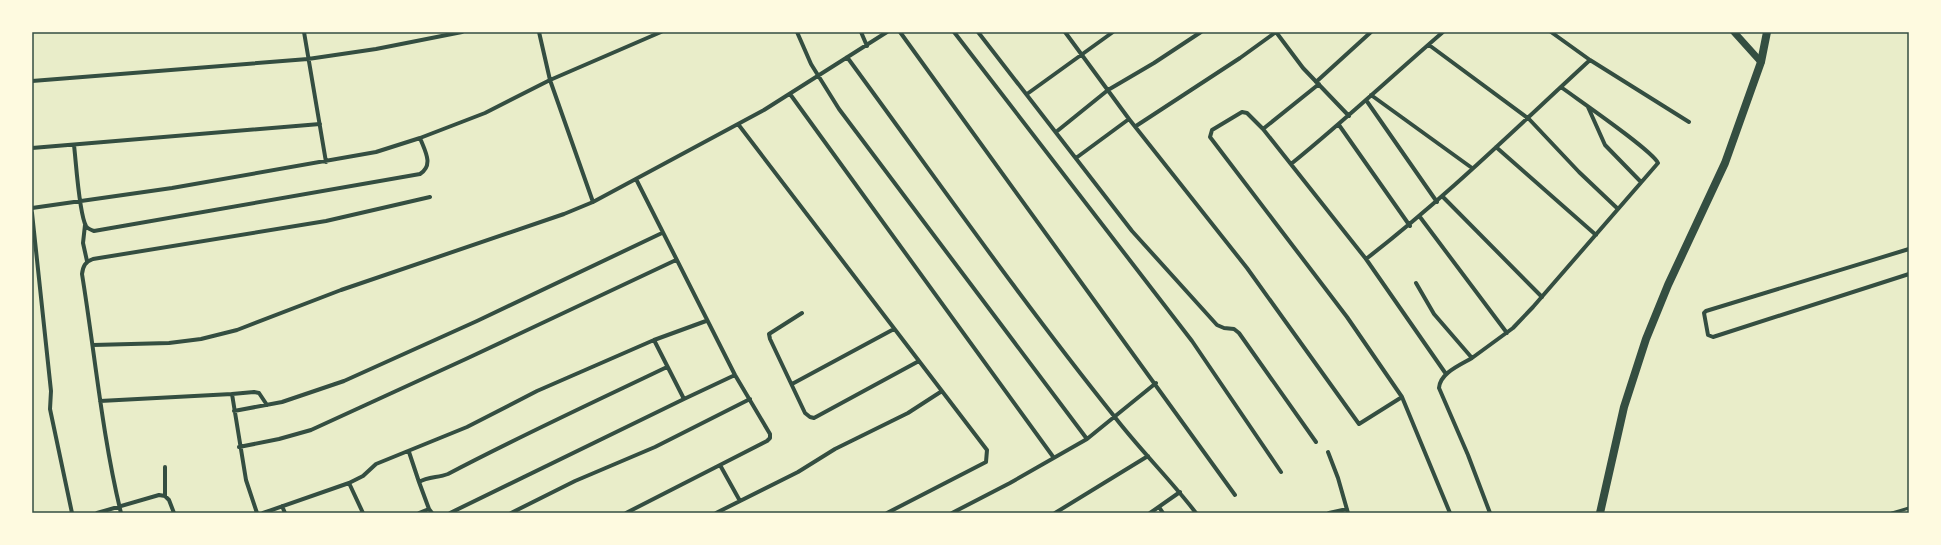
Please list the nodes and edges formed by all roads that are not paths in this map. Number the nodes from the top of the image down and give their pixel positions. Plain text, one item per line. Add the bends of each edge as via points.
1 (304, 32) edge
2 (462, 32) edge
3 (539, 32) edge
4 (661, 32) edge
5 (797, 32) edge
6 (861, 32) edge
7 (887, 32) edge
8 (900, 32) edge
9 (954, 32) edge
10 (978, 32) edge
11 (1065, 32) edge
12 (1113, 32) edge
13 (1201, 32) edge
14 (1276, 32) edge
15 (1371, 32) edge
16 (1443, 32) edge
17 (1550, 32) edge
18 (1734, 32) edge
19 (1767, 32) edge
20 (1428, 45) junction
21 (867, 46) junction
22 (1081, 54) junction
23 (847, 57) junction
24 (308, 59) junction
25 (1590, 60) junction
26 (1761, 62) junction
27 (818, 76) junction
28 (550, 80) junction
29 (32, 81) edge
30 (1317, 83) junction
31 (1561, 87) junction
32 (1108, 90) junction
33 (790, 94) junction
34 (1027, 94) junction
35 (1371, 95) junction
36 (1366, 100) junction
37 (1588, 107) junction
38 (1348, 116) junction
39 (1129, 119) junction
40 (1528, 119) junction
41 (1688, 122) dead end
42 (320, 124) junction
43 (738, 124) junction
44 (1339, 125) junction
45 (1136, 126) junction
46 (1263, 129) junction
47 (1056, 132) junction
48 (420, 138) junction
49 (74, 145) junction
50 (1496, 147) junction
51 (32, 148) edge
52 (1076, 158) junction
53 (326, 162) junction
54 (1291, 164) junction
55 (1472, 168) junction
56 (636, 180) junction
57 (1641, 182) junction
58 (430, 197) dead end
59 (1443, 197) junction
60 (80, 202) junction
61 (593, 202) junction
62 (1437, 202) junction
63 (32, 208) edge
64 (1618, 209) junction
65 (32, 214) edge
66 (1420, 217) junction
67 (85, 225) junction
68 (1410, 226) junction
69 (662, 233) junction
70 (1596, 235) junction
71 (1909, 249) edge
72 (1366, 259) junction
73 (676, 260) junction
74 (87, 261) junction
75 (1909, 274) edge
76 (1416, 283) dead end
77 (1542, 297) junction
78 (802, 313) dead end
79 (706, 321) junction
80 (894, 329) junction
81 (1507, 332) junction
82 (654, 340) junction
83 (93, 345) junction
84 (1472, 358) junction
85 (919, 361) junction
86 (667, 367) junction
87 (1446, 374) junction
88 (735, 375) junction
89 (1156, 383) junction
90 (792, 384) junction
91 (942, 391) junction
92 (232, 394) junction
93 (1402, 397) junction
94 (684, 399) junction
95 (750, 399) junction
96 (100, 401) junction
97 (267, 404) junction
98 (234, 411) junction
99 (1114, 417) junction
100 (1087, 439) junction
101 (1316, 442) dead end
102 (240, 447) junction
103 (409, 452) junction
104 (1328, 452) dead end
105 (1148, 456) junction
106 (1054, 458) junction
107 (720, 465) junction
108 (165, 467) dead end
109 (1281, 472) dead end
110 (419, 482) junction
111 (349, 483) junction
112 (1180, 492) junction
113 (1235, 495) dead end
114 (165, 496) junction
115 (740, 501) junction
116 (282, 506) junction
117 (120, 507) junction
118 (1160, 507) junction
119 (1909, 508) edge
120 (429, 509) junction
121 (1347, 511) edge
122 (72, 513) edge
123 (97, 513) edge
124 (122, 513) edge
125 (174, 513) edge
126 (257, 513) edge
127 (263, 513) edge
128 (285, 513) edge
129 (363, 513) edge
130 (419, 513) edge
131 (432, 513) edge
132 (450, 513) edge
133 (511, 513) edge
134 (626, 513) edge
135 (716, 513) edge
136 (887, 513) edge
137 (952, 513) edge
138 (1055, 513) edge
139 (1150, 513) edge
140 (1163, 513) edge
141 (1196, 513) edge
142 (1329, 513) edge
143 (1450, 513) edge
144 (1490, 513) edge
145 (1600, 513) edge
146 (1892, 513) edge

1 - 24 street
2 - 24 street
3 - 28 street
4 - 28 street
5 - 27 street
6 - 21 street
7 - 21 street
8 - 89 street
9 - 109 street via 1192,341
10 - 34 street
11 - 22 street
12 - 22 street
13 - 32 street
14 - 30 street
14 - 45 street
15 - 30 street
16 - 20 street
17 - 25 street
18 - 26 street
19 - 26 main road
20 - 35 street
20 - 40 street
21 - 23 street
22 - 32 street
22 - 34 street
23 - 27 street
23 - 99 street
24 - 29 street
24 - 42 street
25 - 31 street
25 - 41 street
26 - 145 main road via 1725,163 1668,285 1646,339 1624,407
27 - 33 street
27 - 100 street via 839,109
28 - 48 street via 485,113
28 - 61 street
30 - 38 street
30 - 46 street
31 - 37 street
31 - 40 street
32 - 39 street
32 - 47 street
33 - 43 street
33 - 106 street
34 - 47 street
35 - 36 street
35 - 55 street
36 - 38 street
36 - 62 street
37 - 57 street via 1605,145
37 - 57 street via 1656,158 1658,163
38 - 44 street
39 - 45 street
39 - 52 street
40 - 50 street
40 - 64 street
42 - 49 street
42 - 53 street
43 - 56 street
43 - 80 street
44 - 54 street
44 - 68 street
45 - 93 street via 1247,268 1359,424
46 - 54 street
46 - 93 street via 1252,117 1242,112 1212,130 1210,137 1347,317
47 - 52 street
48 - 53 street via 376,152
48 - 67 street via 429,162 426,170 420,174 94,231
49 - 51 street
49 - 60 street
50 - 55 street
50 - 70 street
52 - 101 street via 1132,231 1217,325 1234,328 1239,333
53 - 60 street
54 - 72 street
55 - 59 street
56 - 61 street
56 - 69 street
57 - 64 street
58 - 74 street via 326,221
59 - 62 street
59 - 77 street
60 - 63 street
60 - 67 street
61 - 83 street via 341,290 237,330 201,339 169,343
62 - 66 street
64 - 70 street
65 - 122 street via 51,391 50,409
66 - 68 street
66 - 81 street
67 - 74 street via 83,243
68 - 72 street
69 - 73 street
69 - 97 street via 344,381 282,402
70 - 77 street
71 - 75 street via 1706,311 1704,313 1708,335 1713,336
72 - 87 street
73 - 79 street
73 - 102 street via 323,424 279,439
74 - 83 street via 82,266 82,274
76 - 84 street via 1434,314
77 - 81 street
78 - 90 street via 769,334
79 - 82 street
79 - 88 street
80 - 85 street
80 - 90 street
81 - 84 street
82 - 86 street
82 - 103 street via 537,391 467,427
83 - 96 street
84 - 87 street
85 - 90 street via 814,418 805,413
85 - 91 street
86 - 94 street
86 - 110 street via 443,476
87 - 144 street via 1439,388
88 - 94 street
88 - 95 street
89 - 99 street
89 - 113 street
91 - 115 street via 908,413
91 - 136 street via 987,450 986,462
92 - 96 street
92 - 97 street via 259,393
92 - 98 street
93 - 143 street
94 - 132 street
95 - 107 street via 768,428 770,438
95 - 133 street via 655,447 575,481
96 - 117 street
97 - 98 street
98 - 102 street
99 - 100 street
99 - 105 street
100 - 106 street
102 - 126 street via 246,480
103 - 110 street
103 - 111 street via 376,464 363,476
104 - 121 street
105 - 112 street
105 - 138 street
106 - 137 street
107 - 115 street
107 - 134 street
108 - 114 street
110 - 120 street
111 - 116 street
111 - 129 street
112 - 118 street
112 - 141 street
114 - 117 street
114 - 125 street
115 - 135 street
116 - 127 street
116 - 128 street
117 - 123 street
117 - 124 street
118 - 139 street
118 - 140 street
119 - 146 lane
120 - 130 street
120 - 131 street
121 - 142 street

